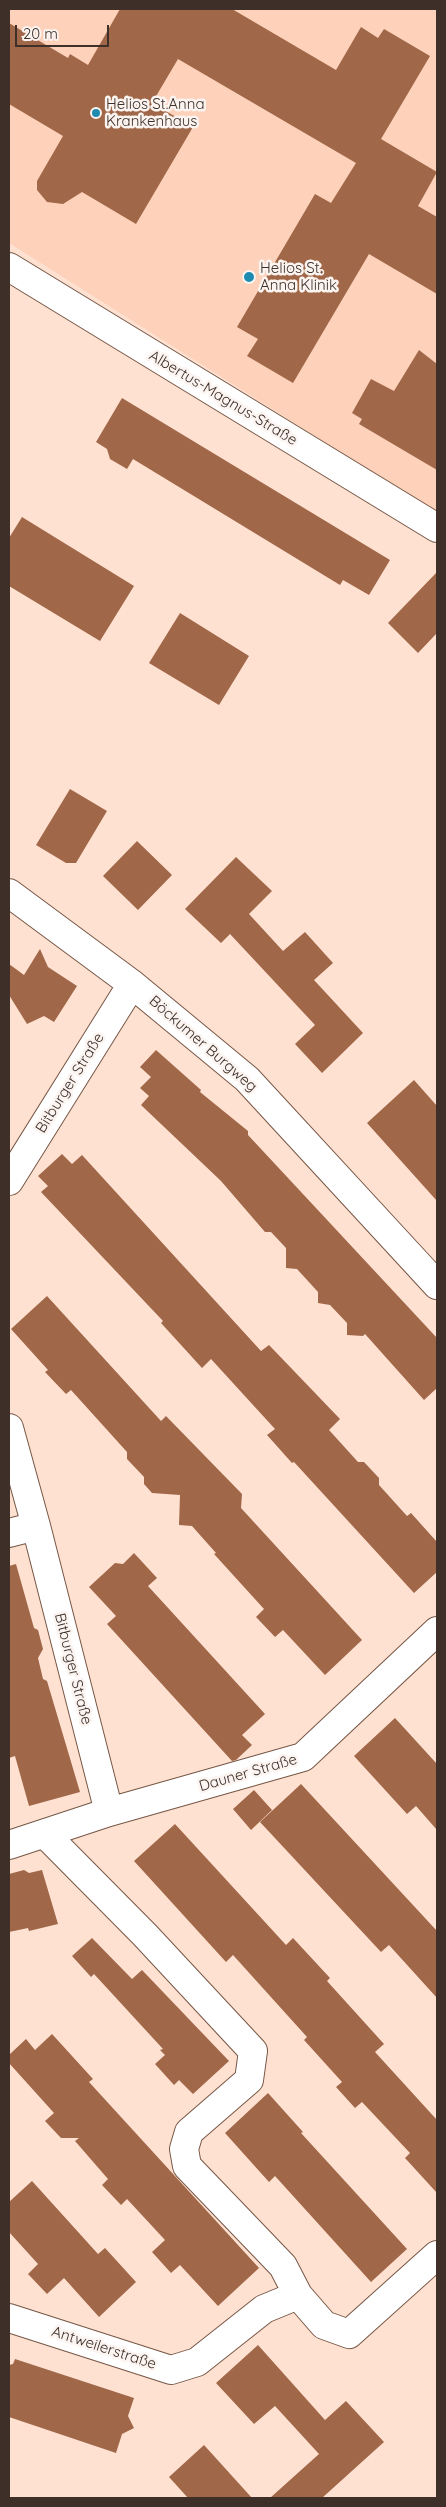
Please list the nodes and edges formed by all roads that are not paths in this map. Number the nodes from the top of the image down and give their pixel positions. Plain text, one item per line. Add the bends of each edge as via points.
1 (9, 267) edge
2 (437, 528) edge
3 (9, 893) edge
4 (132, 984) junction
5 (9, 1181) edge
6 (437, 1285) edge
7 (9, 1428) edge
8 (36, 1526) junction
9 (9, 1533) edge
10 (437, 1631) edge
11 (109, 1812) junction
12 (45, 1834) junction
13 (9, 1845) edge
14 (437, 2255) edge
15 (298, 2295) junction
16 (9, 2318) edge

1 - 2 street, Albertus-Magnus-Straße
3 - 4 street, Böckumer Burgweg
4 - 5 street, Bitburger Straße
4 - 6 street, Böckumer Burgweg via 247,1079
7 - 8 street, Bitburger Straße
8 - 9 street
8 - 11 street, Bitburger Straße
10 - 11 street, Dauner Straße via 303,1757
11 - 12 street, Dauner Straße
12 - 13 street, Dauner Straße
12 - 15 street via 253,2051 249,2080 189,2132 184,2149 187,2166 284,2266
14 - 15 street via 349,2334 324,2325
15 - 16 street, Antweilerstraße via 264,2309 197,2362 171,2370

